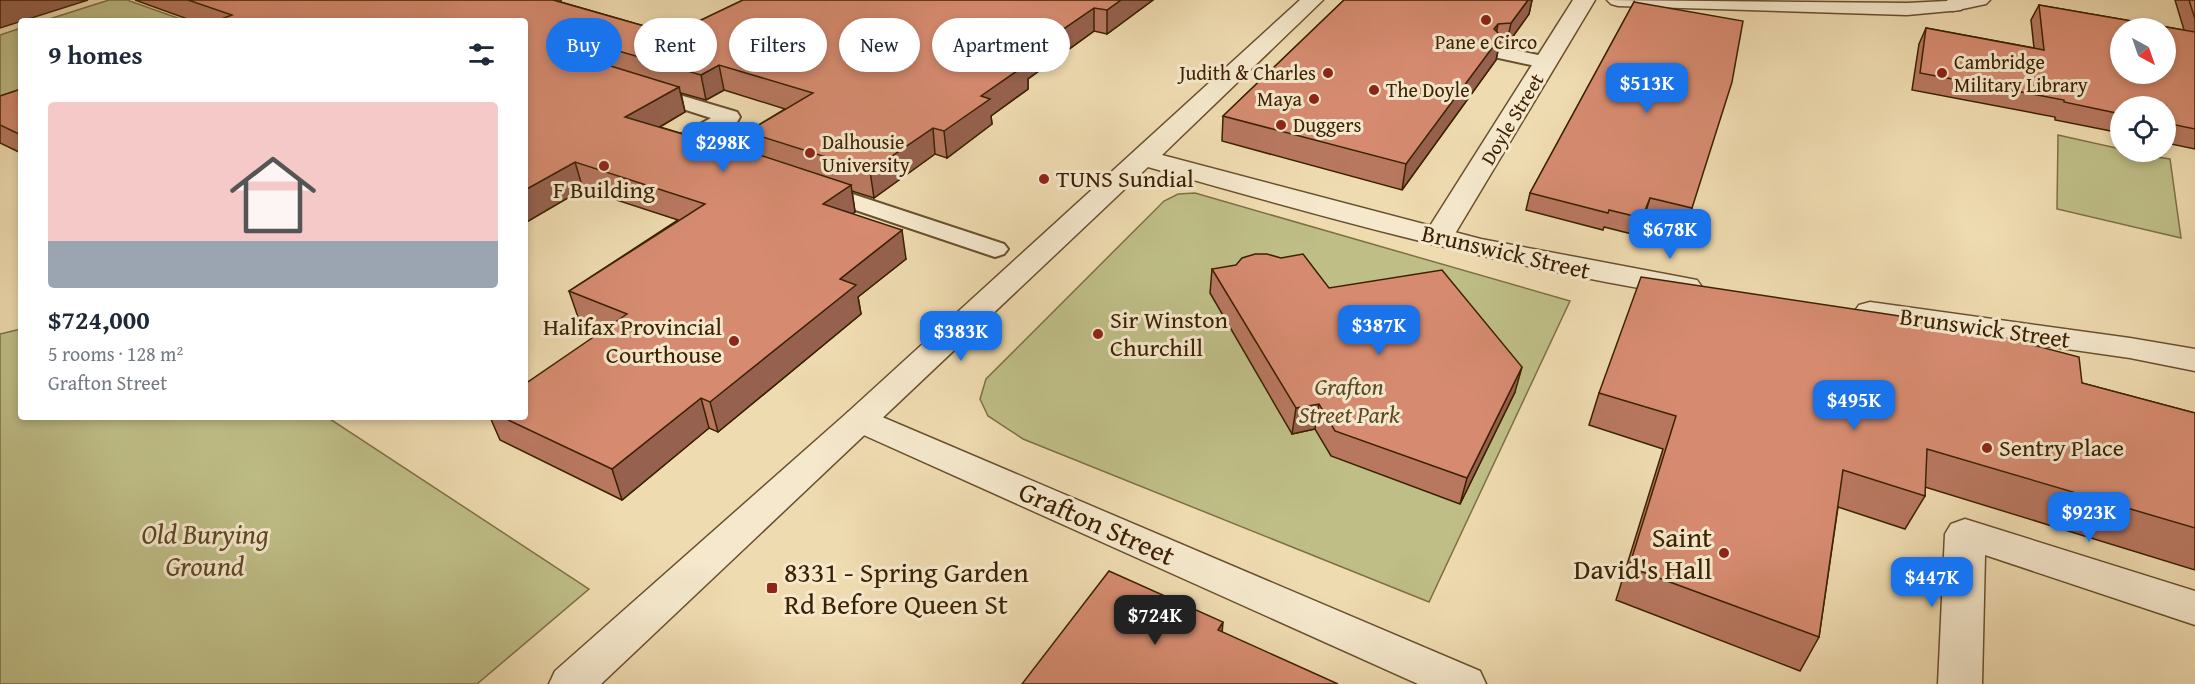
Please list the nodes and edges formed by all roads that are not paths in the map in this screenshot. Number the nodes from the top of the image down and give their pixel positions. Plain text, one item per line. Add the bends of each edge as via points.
1 (1312, 0) edge
2 (1584, 0) edge
3 (1618, 0) edge
4 (1979, 0) edge
5 (1954, 3) edge
6 (1501, 53) edge
7 (1545, 62) junction
8 (624, 84) edge
9 (1144, 158) junction
10 (725, 159) edge
11 (792, 182) edge
12 (1438, 237) junction
13 (995, 249) dead end
14 (1715, 291) edge
15 (1846, 309) edge
16 (2195, 360) edge
17 (861, 420) junction
18 (2195, 608) edge
19 (571, 684) edge
20 (1464, 684) edge
21 (1960, 684) edge

1 - 9 street
2 - 7 street, Doyle Street
3 - 5 street via 1907,9
4 - 5 street
6 - 7 street
7 - 12 street, Doyle Street
8 - 10 street via 729,117 681,144
9 - 12 street, Brunswick Street
9 - 17 street
11 - 13 street
12 - 14 street, Brunswick Street via 1610,276
15 - 16 street, Brunswick Street
17 - 19 street
17 - 20 street, Grafton Street
18 - 21 street via 1965,534

